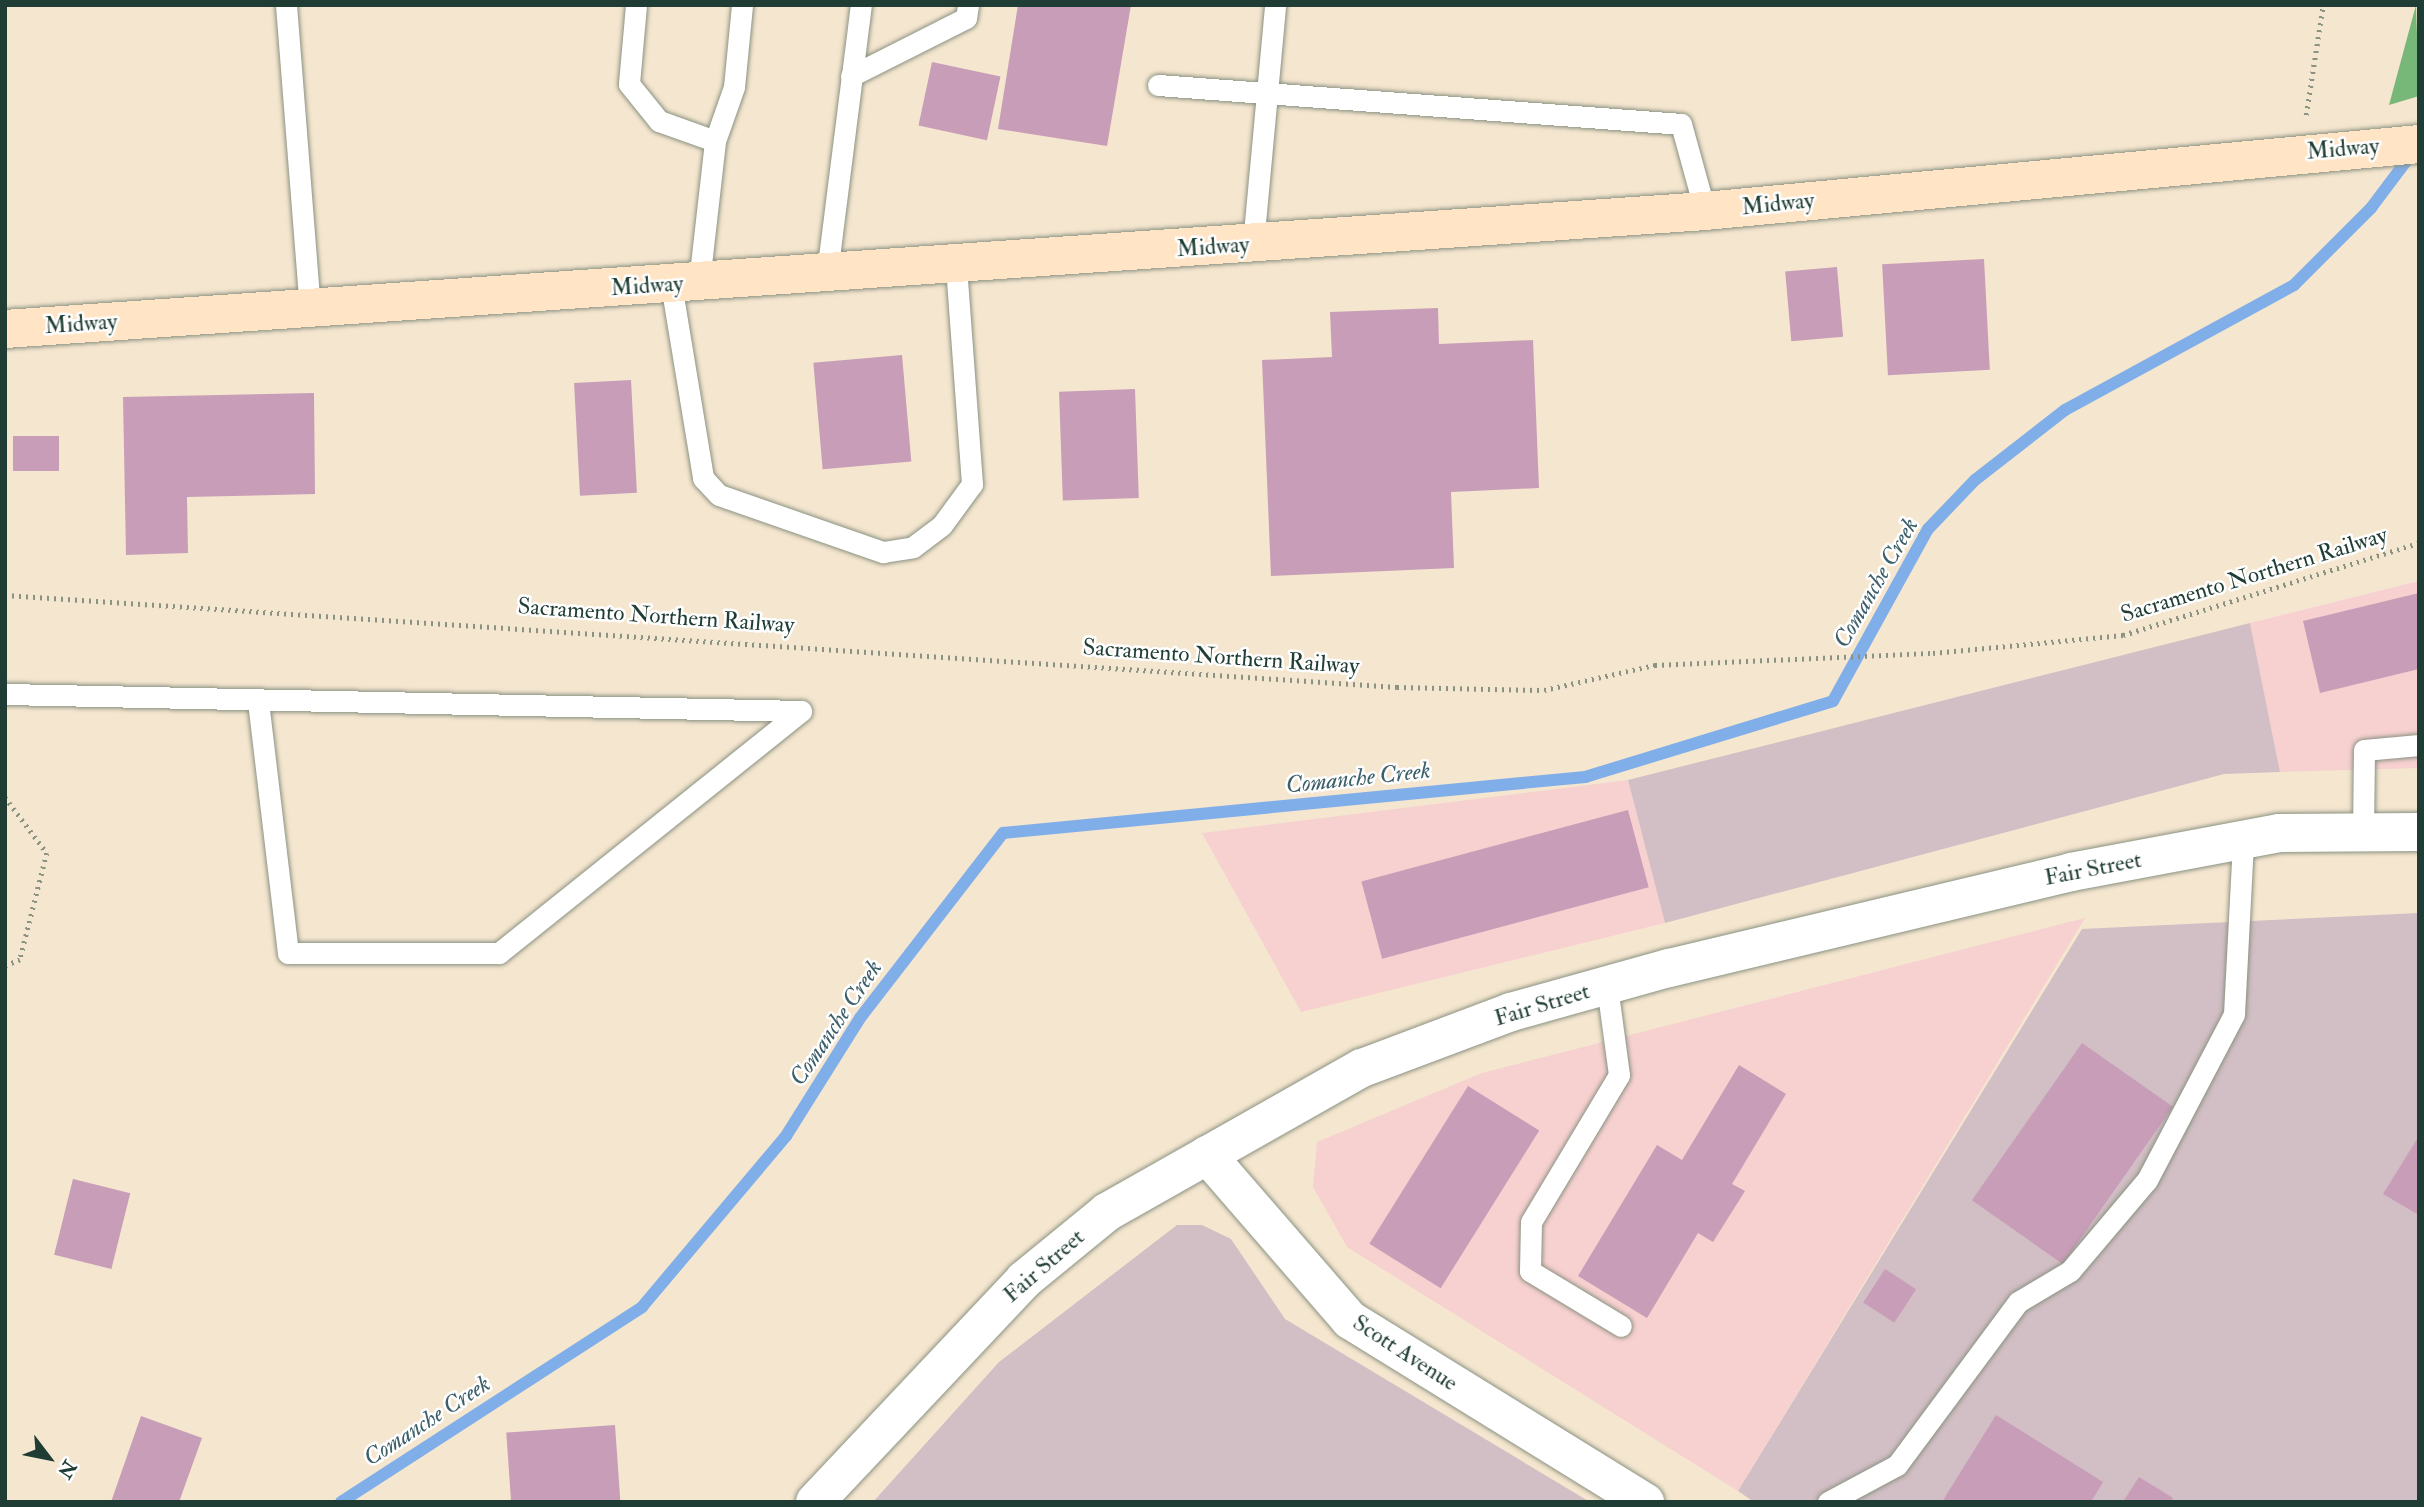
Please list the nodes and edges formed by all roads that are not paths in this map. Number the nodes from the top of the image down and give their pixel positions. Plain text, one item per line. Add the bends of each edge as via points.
1 (286, 5) edge
2 (636, 5) edge
3 (742, 5) edge
4 (861, 5) edge
5 (968, 5) edge
6 (1275, 5) edge
7 (851, 76) junction
8 (1158, 85) dead end
9 (1268, 98) junction
10 (715, 141) junction
11 (2419, 144) edge
12 (1705, 211) junction
13 (1253, 244) junction
14 (956, 265) junction
15 (827, 273) junction
16 (685, 283) junction
17 (310, 309) junction
18 (5, 329) edge
19 (5, 694) edge
20 (258, 700) junction
21 (2419, 745) edge
22 (2363, 832) junction
23 (2419, 832) edge
24 (2243, 840) junction
25 (1607, 986) junction
26 (1207, 1154) junction
27 (1621, 1326) dead end
28 (815, 1502) edge
29 (1645, 1502) edge
30 (1828, 1502) edge

1 - 17 lane
2 - 10 lane via 629,84 659,121
3 - 10 lane via 734,87
4 - 7 lane
5 - 7 lane via 966,18
6 - 9 lane
7 - 15 lane
8 - 9 lane
9 - 12 lane via 1626,115 1681,124
9 - 13 lane
10 - 16 lane
11 - 12 main road, Midway
12 - 13 main road, Midway
13 - 14 main road, Midway
14 - 15 main road, Midway
14 - 16 lane via 972,484 942,525 913,547 883,551 719,495 704,478
15 - 16 main road, Midway
16 - 17 main road, Midway
17 - 18 main road, Midway
19 - 20 lane
20 - 20 lane via 425,704 801,711 499,953 288,953
21 - 22 lane via 2364,750
22 - 23 street, Fair Street
22 - 24 street, Fair Street
24 - 25 street, Fair Street via 2071,872
24 - 30 lane via 2234,1014 2147,1180 2070,1271 2018,1302 1897,1465
25 - 26 street, Fair Street via 1511,1012 1362,1068
25 - 27 lane via 1619,1075 1531,1222 1530,1270
26 - 28 street, Fair Street via 1107,1213 1024,1280
26 - 29 street, Scott Avenue via 1350,1320

